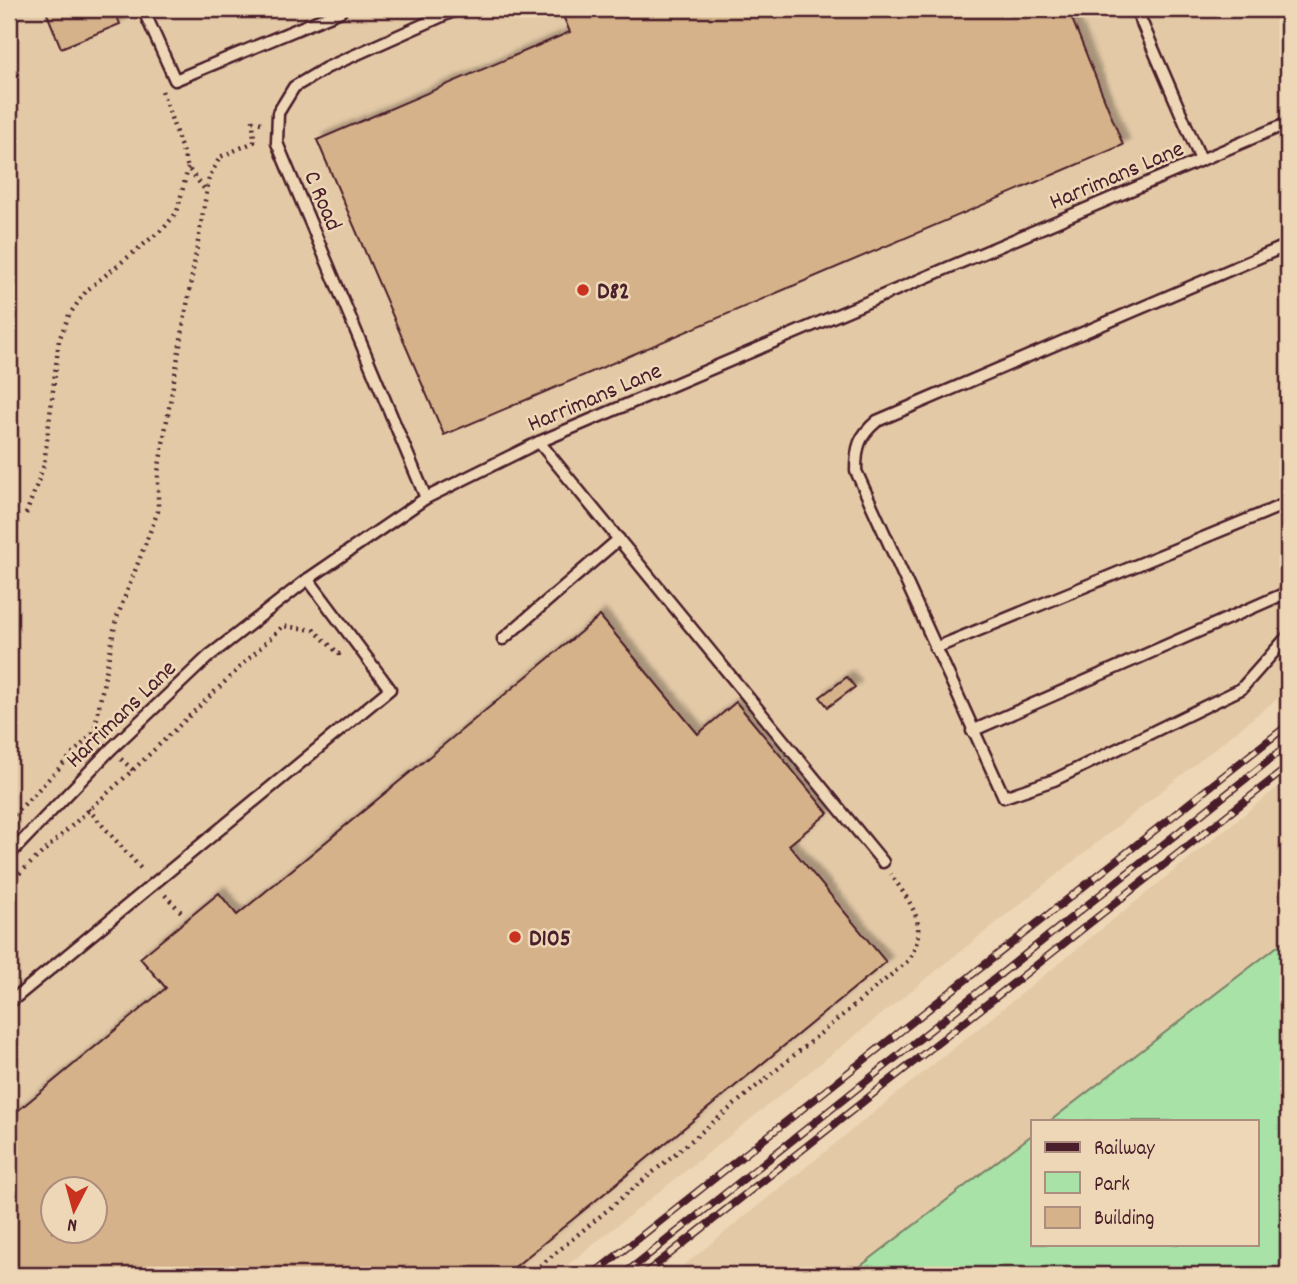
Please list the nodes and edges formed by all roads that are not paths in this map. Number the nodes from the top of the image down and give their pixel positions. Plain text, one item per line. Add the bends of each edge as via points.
1 (143, 9) edge
2 (340, 9) edge
3 (458, 9) edge
4 (1136, 9) edge
5 (1288, 123) edge
6 (1201, 160) junction
7 (1288, 245) edge
8 (539, 442) junction
9 (426, 498) junction
10 (1288, 503) edge
11 (618, 539) junction
12 (308, 579) junction
13 (1288, 592) edge
14 (1288, 636) edge
15 (503, 639) dead end
16 (935, 648) junction
17 (972, 730) junction
18 (9, 855) edge
19 (883, 862) road end
20 (9, 1003) edge

1 - 2 lane via 175,80
3 - 9 lane, C Road via 294,87 278,113 277,126 277,143
4 - 6 lane
5 - 6 lane, Harrimans Lane
6 - 8 lane, Harrimans Lane
7 - 16 lane via 877,421 863,433 856,449 856,471
8 - 9 lane, Harrimans Lane
8 - 11 lane
9 - 12 lane, Harrimans Lane
10 - 16 lane
11 - 15 lane
11 - 19 lane
12 - 18 lane, Harrimans Lane via 209,656
12 - 20 lane via 390,689
13 - 17 lane
14 - 17 lane via 1241,689 1054,780 1004,797
16 - 17 lane

